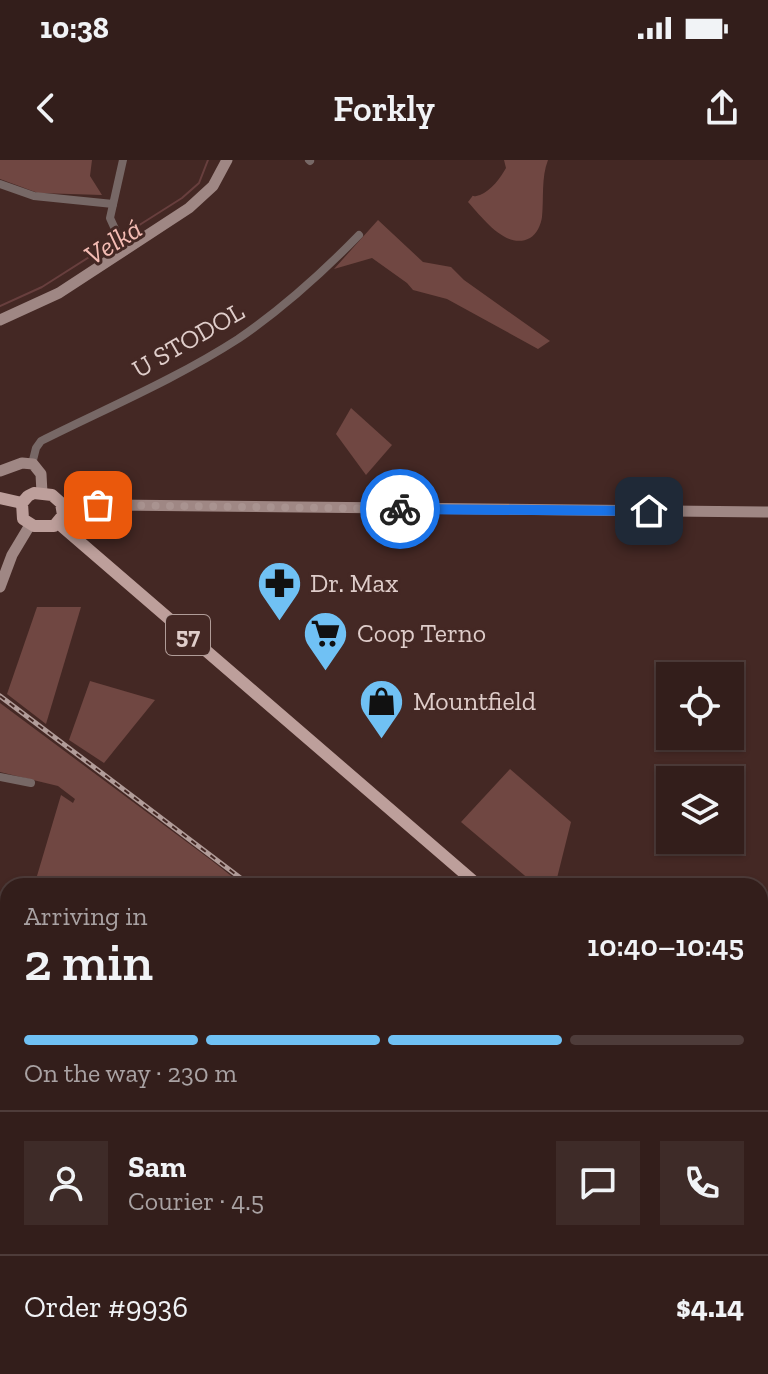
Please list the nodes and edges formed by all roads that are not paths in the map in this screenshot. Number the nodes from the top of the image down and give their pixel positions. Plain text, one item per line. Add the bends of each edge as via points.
1 (123, 160) edge
2 (227, 160) edge
3 (0, 184) edge
4 (113, 204) junction
5 (359, 235) dead end
6 (123, 247) junction
7 (0, 320) edge
8 (32, 464) junction
9 (0, 471) edge
10 (42, 493) junction
11 (0, 498) edge
12 (22, 503) junction
13 (63, 507) junction
14 (768, 512) edge
15 (58, 523) junction
16 (27, 530) junction
17 (0, 587) edge
18 (0, 777) edge
19 (31, 783) dead end
20 (470, 878) edge

1 - 4 street
2 - 6 main road via 203,197
3 - 4 street via 34,196
4 - 6 street via 110,218
5 - 8 street, U STODOL via 314,281 239,338 41,441
6 - 7 main road via 59,293
8 - 9 main road
8 - 10 main road via 41,474
10 - 12 main road via 31,494
10 - 13 main road
11 - 12 main road
12 - 16 main road
13 - 14 main road
13 - 15 main road
15 - 16 main road
15 - 20 main road, 57
16 - 17 main road
18 - 19 street

